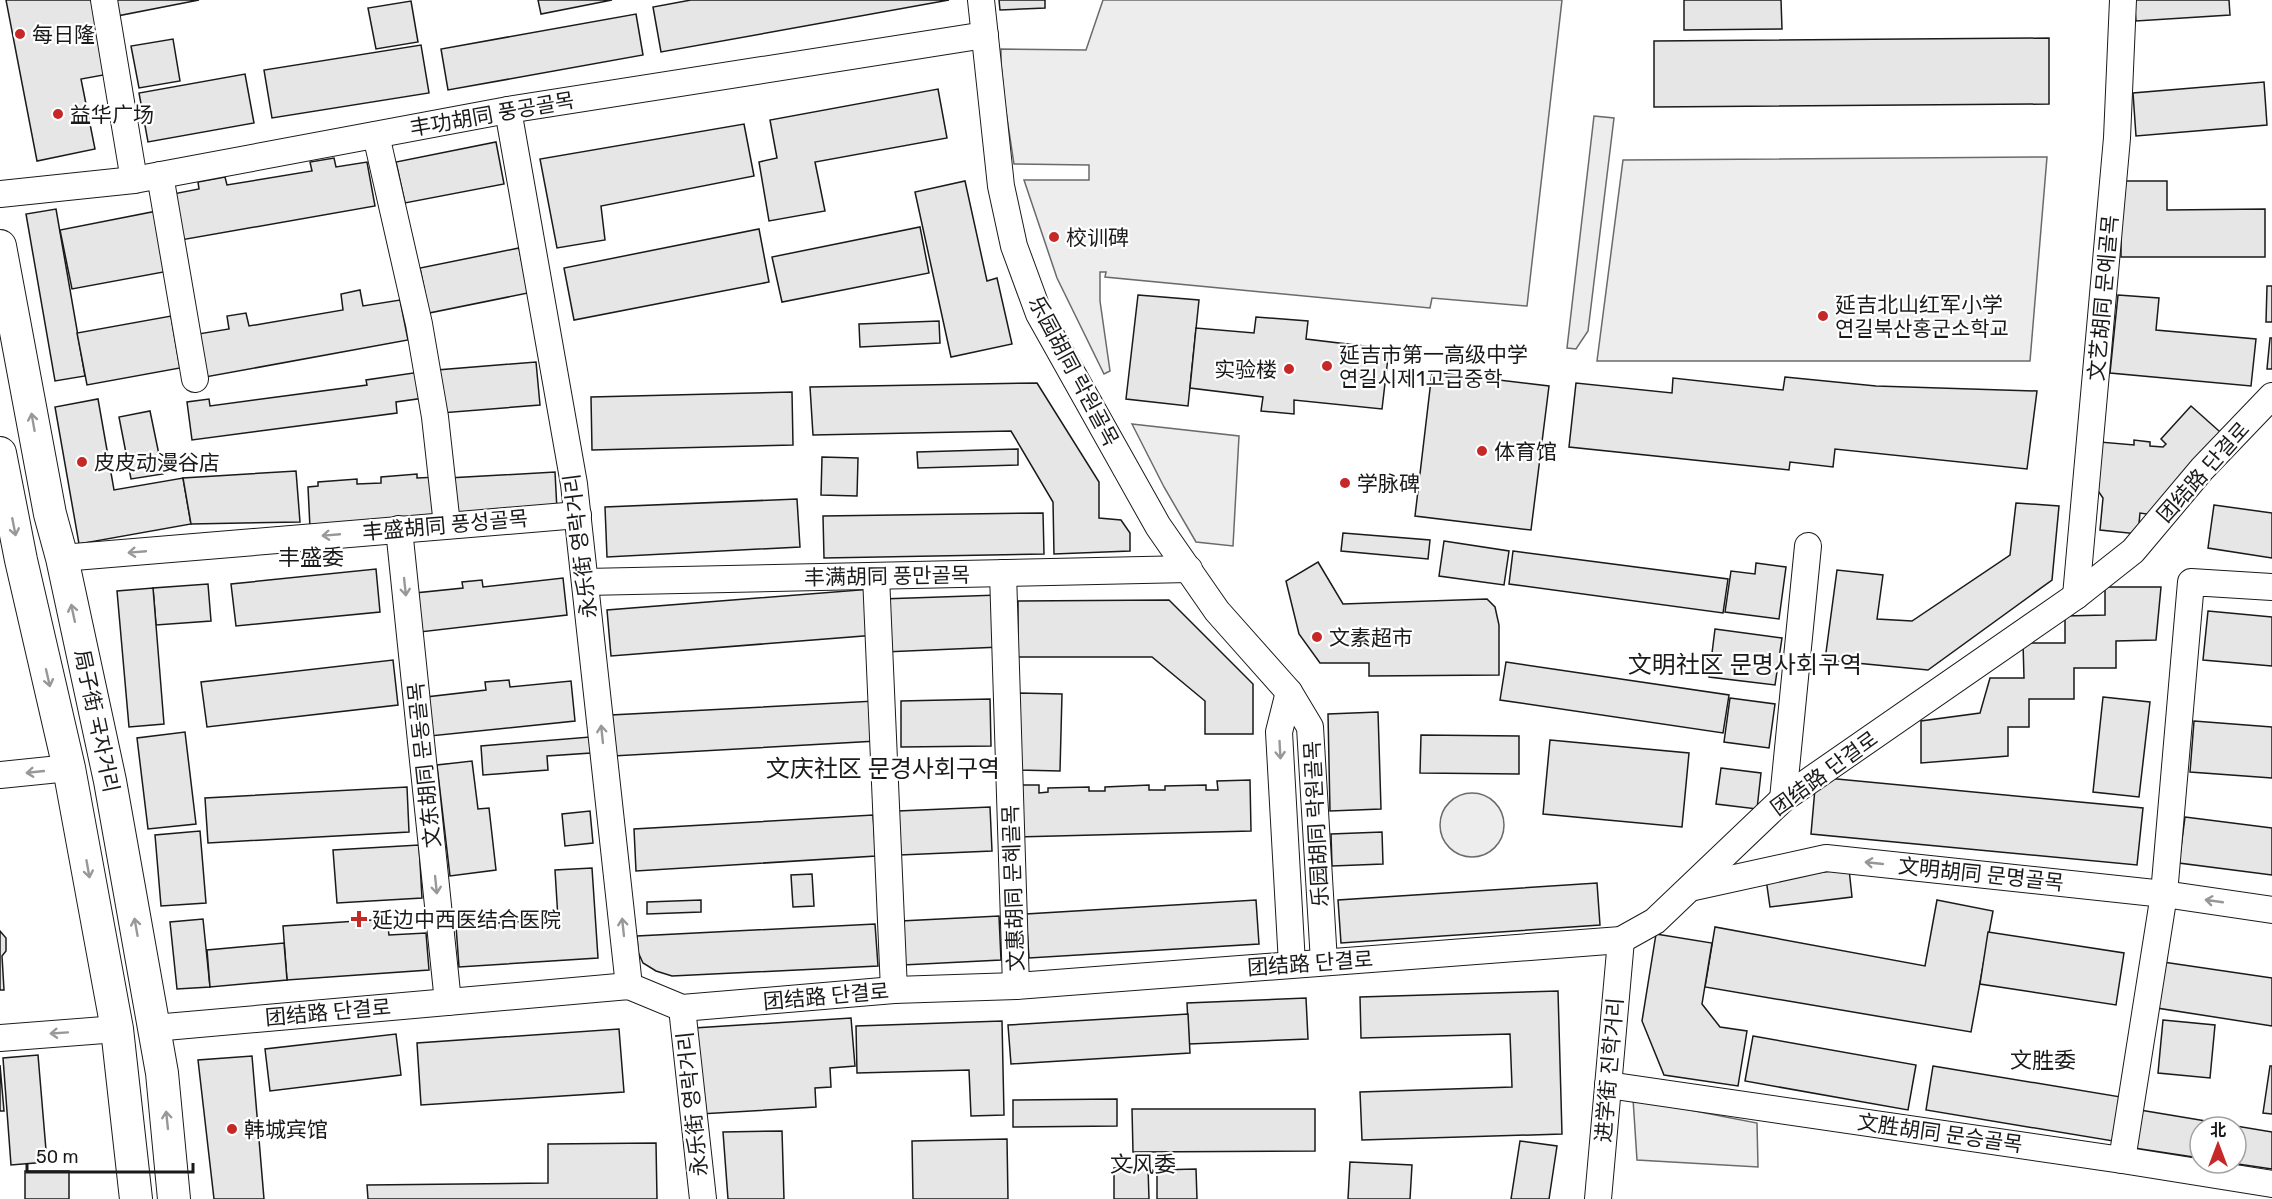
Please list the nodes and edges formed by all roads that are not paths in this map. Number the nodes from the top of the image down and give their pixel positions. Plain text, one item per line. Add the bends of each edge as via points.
1 (104, 0) edge
2 (981, 0) edge
3 (2123, 0) edge
4 (985, 35) junction
5 (508, 110) junction
6 (376, 135) junction
7 (160, 175) junction
8 (134, 180) junction
9 (0, 194) edge
10 (0, 246) edge
11 (195, 379) dead end
12 (2272, 396) edge
13 (0, 453) edge
14 (578, 515) junction
15 (447, 525) junction
16 (399, 529) junction
17 (1808, 546) dead end
18 (62, 558) junction
19 (10, 561) edge
20 (1189, 569) junction
21 (1003, 573) junction
22 (876, 576) junction
23 (585, 582) junction
24 (2272, 586) edge
25 (2076, 596) junction
26 (1288, 692) junction
27 (69, 768) junction
28 (0, 775) edge
29 (1783, 800) junction
30 (1692, 888) junction
31 (2164, 894) junction
32 (2272, 910) edge
33 (1621, 940) junction
34 (1324, 962) junction
35 (1292, 964) junction
36 (630, 986) junction
37 (1016, 986) junction
38 (894, 990) junction
39 (448, 1002) junction
40 (682, 1008) junction
41 (154, 1028) junction
42 (117, 1029) junction
43 (0, 1038) edge
44 (1608, 1085) junction
45 (2122, 1160) junction
46 (2272, 1184) edge
47 (136, 1199) edge
48 (174, 1199) edge
49 (703, 1199) edge
50 (1598, 1199) edge

1 - 8 street
2 - 4 street, 乐园胡同 락원골목
3 - 25 street, 文艺胡同 문예골목 via 2116,150
4 - 5 street, 丰功胡同 풍공골목
4 - 20 street, 乐园胡同 락원골목 via 1001,186 1014,246 1040,314 1158,526
5 - 6 street, 丰功胡同 풍공골목
5 - 14 street, 永乐街 영락거리
6 - 7 street, 丰功胡同 풍공골목
6 - 15 street via 421,335
7 - 8 street, 丰功胡同 풍공골목
7 - 11 street
8 - 9 street, 丰功胡同 풍공골목
18 -> 10 main road, 局子街 국자거리 via 50,514
12 - 25 street, 团结路 단결로 via 2133,551
13 -> 19 main road, 局子街 국자거리
14 - 15 street, 丰盛胡同 풍성골목
14 - 23 street, 永乐街 영락거리
15 - 16 street, 丰盛胡同 풍성골목
16 -> 18 street, 丰盛胡同 풍성골목
16 -> 39 street, 文东胡同 문동골목
17 - 29 street
41 -> 18 main road, 局子街 국자거리 via 110,781
19 -> 27 main road, 局子街 국자거리
20 - 21 street, 丰满胡同 풍만골목
20 - 26 street, 乐园胡同 락원골목 via 1217,611
21 - 22 street, 丰满胡同 풍만골목
21 - 37 street, 文惠胡同 문혜골목
22 - 23 street, 丰满胡同 풍만골목
22 - 38 street
36 -> 23 street, 永乐街 영락거리
24 - 31 street via 2191,582
25 - 29 street, 团结路 단결로
26 - 34 street, 乐园胡同 락원골목 via 1310,727
26 -> 35 street, 乐园胡同 락원골목 via 1279,732
27 -> 28 street
27 -> 42 main road, 局子街 국자거리
29 - 30 street, 团结路 단결로
31 -> 30 street, 文明胡同 문명골목 via 1826,858
30 - 33 street, 团结路 단결로 via 1655,921
32 -> 31 street, 文明胡同 문명골목
31 - 45 street
33 - 34 street, 团结路 단결로
33 - 44 street, 进学街 진학거리
34 - 35 street, 团结路 단결로
35 - 37 street, 团结路 단결로
36 - 39 street, 团结路 단결로
36 - 40 street, 团结路 단결로
37 - 38 street, 团结路 단결로
38 - 40 street, 团结路 단결로
39 - 41 street, 团结路 단결로
40 - 49 street, 永乐街 영락거리
48 -> 41 main road, 局子街 국자거리
42 -> 43 street
42 - 47 main road, 局子街 국자거리
44 - 45 street, 文胜胡同 문승골목
44 - 50 street, 进学街 진학거리
45 - 46 street, 文胜胡同 문승골목

